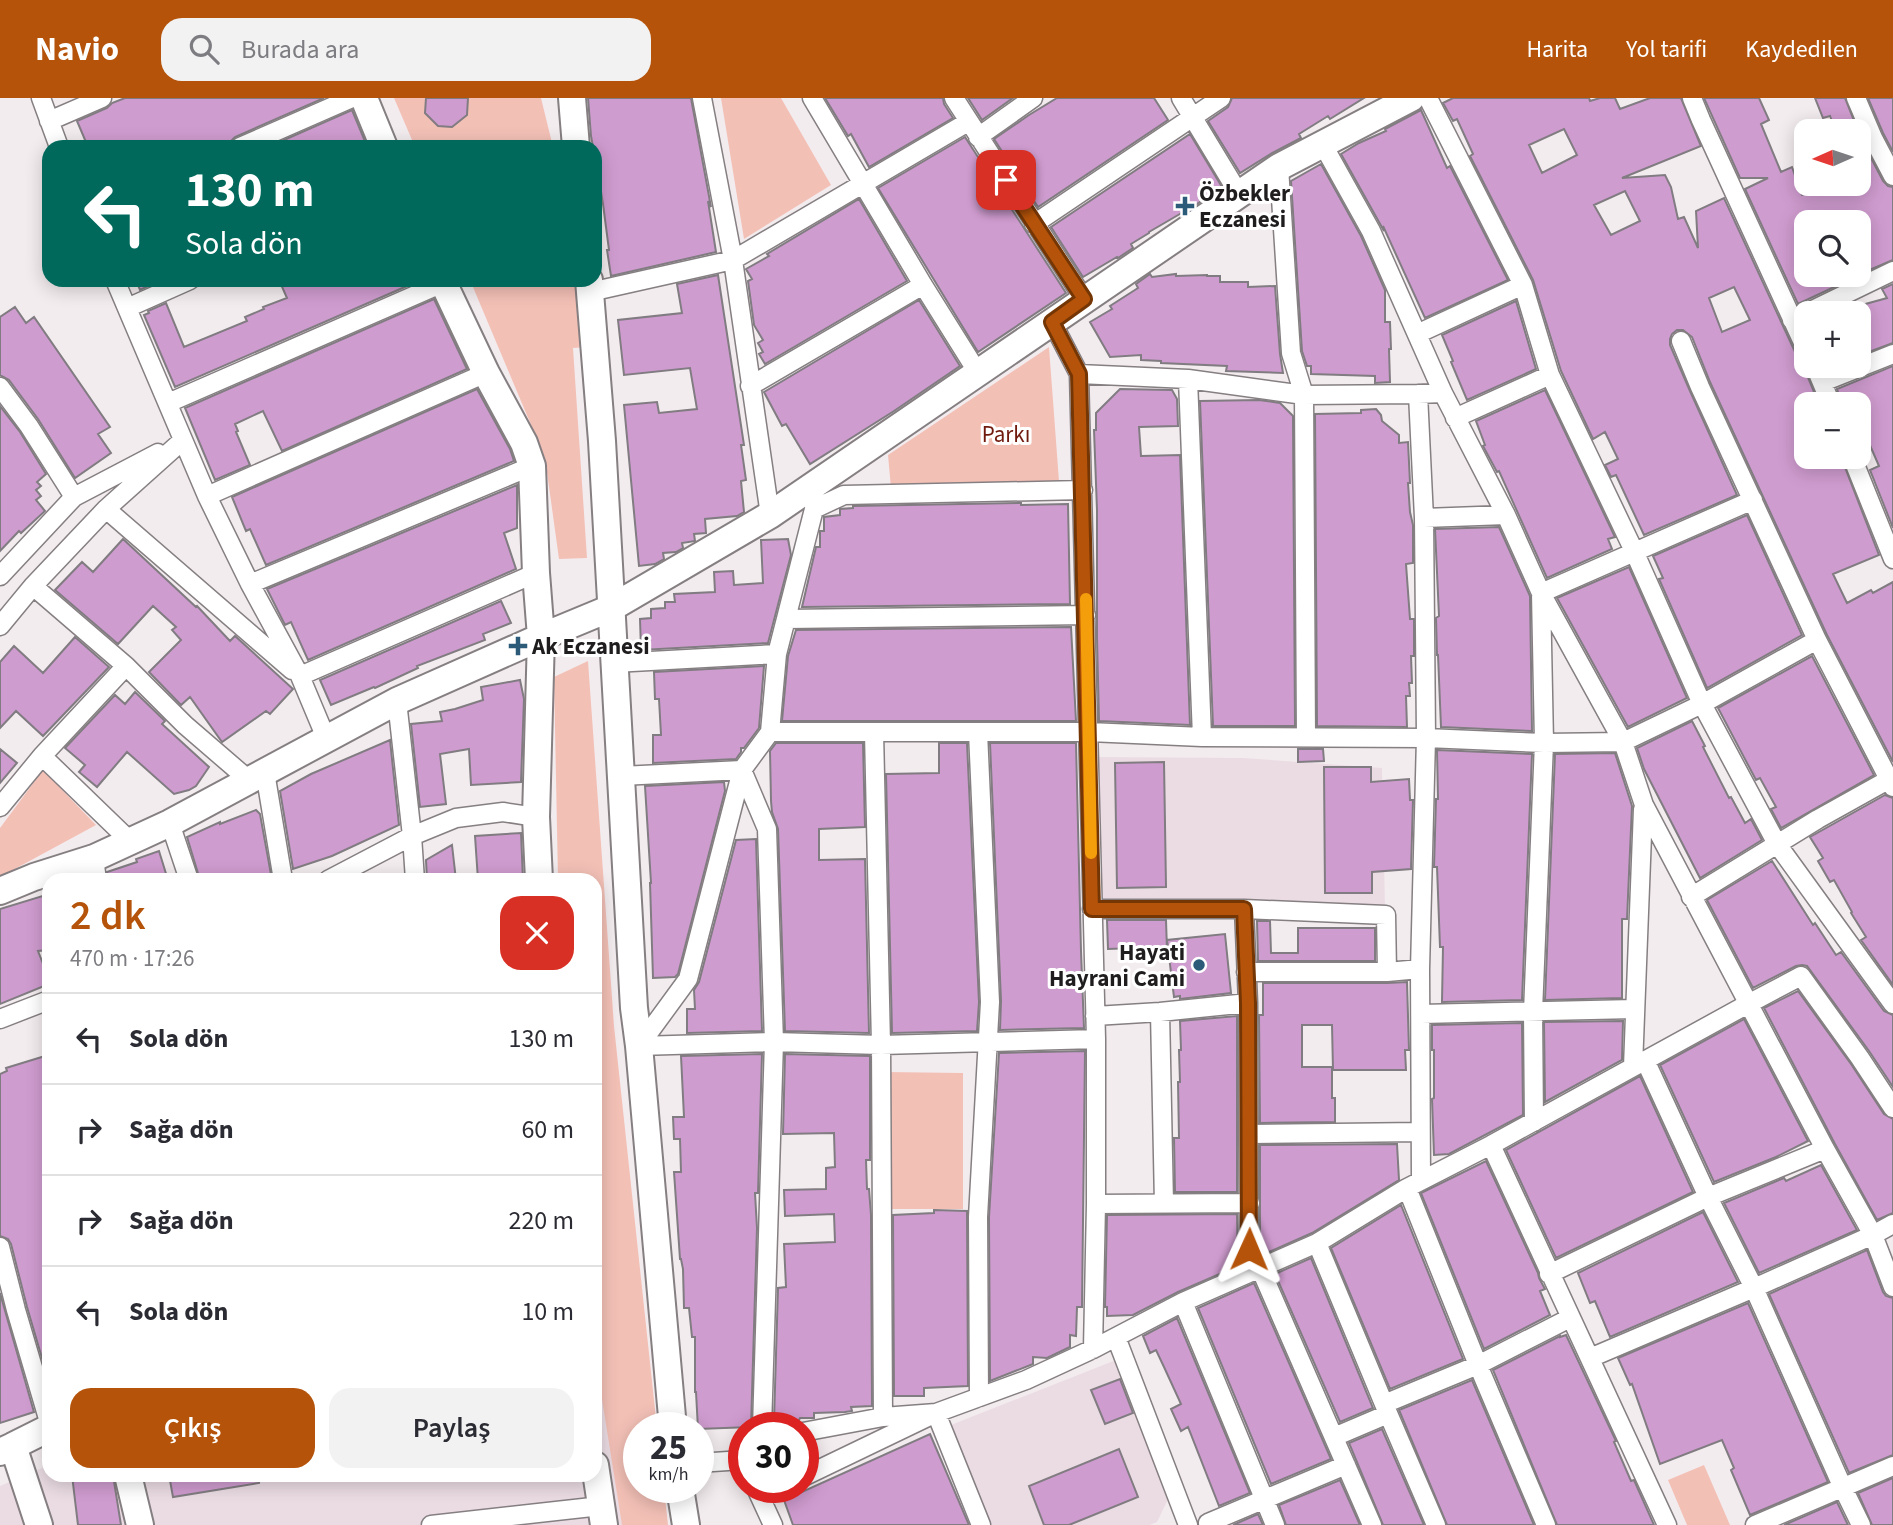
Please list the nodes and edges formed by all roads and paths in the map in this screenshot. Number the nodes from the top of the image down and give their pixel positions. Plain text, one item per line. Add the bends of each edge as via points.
1 (41, 98) edge
2 (102, 98) edge
3 (352, 98) edge
4 (363, 98) edge
5 (572, 98) edge
6 (702, 98) edge
7 (813, 98) edge
8 (954, 98) edge
9 (1032, 98) edge
10 (1181, 98) edge
11 (1221, 98) edge
12 (1411, 98) edge
13 (1428, 98) edge
14 (1692, 98) edge
15 (1856, 98) edge
16 (1194, 117) junction
17 (49, 121) junction
18 (973, 130) junction
19 (56, 140) edge
20 (256, 140) edge
21 (381, 140) edge
22 (575, 140) edge
23 (1322, 143) junction
24 (1279, 167) junction
25 (1893, 176) edge
26 (864, 184) junction
27 (1239, 194) junction
28 (1034, 223) junction
29 (733, 260) junction
30 (1893, 271) edge
31 (602, 284) edge
32 (923, 285) junction
33 (1523, 285) junction
34 (118, 287) edge
35 (174, 287) edge
36 (429, 287) edge
37 (446, 287) edge
38 (590, 287) edge
39 (1084, 299) junction
40 (127, 308) junction
41 (1792, 320) junction
42 (1052, 322) junction
43 (1794, 324) edge
44 (1418, 334) junction
45 (1681, 341) dead end
46 (1893, 354) edge
47 (1871, 360) edge
48 (486, 373) junction
49 (978, 373) junction
50 (1079, 374) junction
51 (1550, 375) junction
52 (1188, 379) junction
53 (750, 386) junction
54 (1, 392) edge
55 (1443, 393) junction
56 (1418, 394) junction
57 (1304, 395) junction
58 (168, 403) junction
59 (1455, 418) junction
60 (183, 440) junction
61 (532, 466) junction
62 (1857, 469) edge
63 (1083, 490) junction
64 (207, 496) junction
65 (814, 496) junction
66 (74, 497) junction
67 (1753, 500) junction
68 (106, 509) junction
69 (770, 515) junction
70 (1506, 515) junction
71 (1423, 518) junction
72 (1634, 551) junction
73 (1893, 559) edge
74 (536, 573) junction
75 (0, 576) edge
76 (250, 584) junction
77 (33, 586) junction
78 (1541, 593) junction
79 (611, 608) junction
80 (1086, 615) junction
81 (786, 618) junction
82 (0, 626) edge
83 (541, 637) junction
84 (1816, 640) junction
85 (777, 654) junction
86 (614, 663) junction
87 (126, 666) junction
88 (300, 676) junction
89 (397, 701) junction
90 (1702, 704) junction
91 (770, 732) junction
92 (874, 732) junction
93 (978, 732) junction
94 (1089, 732) junction
95 (1306, 736) junction
96 (1202, 737) junction
97 (326, 738) junction
98 (1426, 738) junction
99 (1623, 742) junction
100 (1544, 743) junction
101 (42, 756) junction
102 (743, 770) junction
103 (258, 776) junction
104 (621, 776) junction
105 (1891, 784) edge
106 (1644, 805) junction
107 (0, 807) edge
108 (536, 817) junction
109 (170, 823) junction
110 (412, 836) junction
111 (130, 841) junction
112 (1777, 844) junction
113 (96, 869) edge
114 (65, 873) edge
115 (187, 873) edge
116 (281, 873) edge
117 (341, 873) edge
118 (415, 873) edge
119 (539, 873) edge
120 (42, 876) edge
121 (0, 891) edge
122 (1691, 897) junction
123 (1092, 909) junction
124 (1244, 909) junction
125 (1420, 969) junction
126 (1246, 972) junction
127 (1387, 972) junction
128 (42, 1003) edge
129 (1248, 1003) junction
130 (1748, 1004) junction
131 (1893, 1004) edge
132 (1635, 1009) junction
133 (1160, 1012) junction
134 (1534, 1012) junction
135 (1421, 1014) junction
136 (1095, 1016) junction
137 (0, 1019) edge
138 (1096, 1039) junction
139 (988, 1041) junction
140 (774, 1042) junction
141 (881, 1045) junction
142 (639, 1046) junction
143 (1639, 1063) junction
144 (1893, 1108) edge
145 (1534, 1122) junction
146 (1420, 1132) junction
147 (1249, 1134) junction
148 (1491, 1145) junction
149 (1825, 1149) junction
150 (1414, 1184) junction
151 (1708, 1196) junction
152 (1250, 1203) junction
153 (1096, 1204) junction
154 (1164, 1204) junction
155 (1893, 1224) edge
156 (1873, 1235) junction
157 (1317, 1243) junction
158 (0, 1247) edge
159 (1254, 1270) junction
160 (1549, 1274) junction
161 (1893, 1286) edge
162 (1754, 1288) junction
163 (1183, 1302) junction
164 (1570, 1318) junction
165 (1116, 1337) junction
166 (1093, 1349) junction
167 (1590, 1358) junction
168 (1478, 1364) junction
169 (42, 1398) edge
170 (979, 1398) junction
171 (1386, 1409) junction
172 (672, 1412) edge
173 (762, 1412) edge
174 (936, 1413) junction
175 (883, 1417) junction
176 (819, 1429) edge
177 (42, 1432) edge
178 (1334, 1437) junction
179 (7, 1449) edge
180 (1346, 1465) junction
181 (1893, 1466) edge
182 (819, 1469) edge
183 (130, 1482) edge
184 (598, 1482) edge
185 (1843, 1488) junction
186 (1264, 1499) junction
187 (682, 1503) edge
188 (764, 1503) edge
189 (603, 1515) edge
190 (1206, 1524) edge
191 (39, 1525) edge
192 (139, 1525) edge
193 (431, 1525) edge
194 (686, 1525) edge
195 (773, 1525) edge
196 (981, 1525) edge
197 (1188, 1525) edge
198 (1275, 1525) edge
199 (1372, 1525) edge
200 (1436, 1525) edge
201 (1546, 1525) edge
202 (1667, 1525) edge
203 (1755, 1525) edge
204 (1861, 1525) edge

1 - 17 street
2 - 17 street
3 - 20 street
4 - 21 main road
5 - 22 main road
6 - 29 street
7 - 26 street
8 - 18 street
9 - 18 street
10 - 16 street
11 - 16 street
12 - 23 main road
13 - 33 street
14 - 41 street
15 - 25 street
16 - 27 street
16 - 28 street
17 - 19 street
18 - 26 street
18 - 28 street
23 - 24 main road
23 - 44 street via 1371,231
24 - 27 main road
24 - 57 street via 1291,353
26 - 29 street
26 - 32 street
27 - 39 main road
28 - 39 street
29 - 31 street
29 - 53 street
30 - 41 street
32 - 49 street
32 - 53 street
33 - 44 street
33 - 51 street
34 - 40 street
35 - 40 street
36 - 58 street
37 - 48 main road
38 - 79 main road
39 - 42 main road
40 - 58 street
41 - 43 street
42 - 49 main road
42 - 50 street
44 - 55 street
45 - 67 street
46 - 47 street
48 - 61 main road
48 - 64 street
49 - 65 main road
50 - 52 street
50 - 63 street
51 - 59 street
51 - 72 street
52 - 57 street
52 - 96 street
53 - 69 street
54 - 66 street via 29,426
55 - 56 street
55 - 59 street
56 - 57 street
56 - 71 street
57 - 95 street
58 - 60 street
59 - 70 street
60 - 64 street
60 - 66 street
60 - 68 street
61 - 74 main road
61 - 76 street
62 - 73 street
63 - 65 street
63 - 80 street
64 - 76 street
65 - 69 main road
65 - 81 street
66 - 75 street
67 - 72 street
67 - 84 street
68 - 77 street
68 - 88 street
69 - 79 main road
70 - 71 street
70 - 78 street
71 - 98 street
72 - 78 street
72 - 90 street
74 - 83 main road
74 - 88 street
76 - 88 street
77 - 82 street
77 - 87 street
78 - 99 street
78 - 100 street
79 - 83 main road
79 - 86 main road
80 - 81 street
80 - 94 street
81 - 85 street
83 - 89 main road
83 - 108 main road
84 - 90 street
84 - 105 street
85 - 86 street
85 - 91 street
86 - 104 main road
87 - 101 street
87 - 103 street via 185,725
88 - 97 street
89 - 97 main road
89 - 110 street
90 - 99 street
90 - 112 street
91 - 92 street
91 - 102 street
92 - 93 street
92 - 141 street
93 - 94 street
93 - 139 street
94 - 96 street
94 - 123 street
95 - 96 street
95 - 98 street
97 - 103 main road
98 - 100 street
98 - 125 street
99 - 100 street
99 - 106 street
100 - 134 street
101 - 107 street
101 - 111 street
102 - 104 street
102 - 140 street via 767,829
102 - 142 street via 688,979
103 - 109 main road
103 - 116 street
104 - 142 main road
105 - 112 street
106 - 122 street
106 - 132 street
108 - 110 street via 503,812 456,818
108 - 119 main road
109 - 111 main road
109 - 115 street
110 - 117 street
110 - 118 street
111 - 113 main road
112 - 122 street
112 - 131 street
113 - 114 main road
120 - 121 main road
122 - 130 street
123 - 124 street
123 - 136 street
124 - 126 street
124 - 127 street via 1386,915
125 - 127 street
125 - 135 street
126 - 127 street
126 - 129 street
128 - 137 street
129 - 133 street
129 - 147 street
130 - 143 street
130 - 144 street via 1801,976
130 - 149 street
132 - 134 street
132 - 143 street
133 - 136 street
133 - 154 street
134 - 135 street
134 - 145 street
135 - 146 street
136 - 138 street
138 - 139 street
138 - 153 street
139 - 141 street
139 - 170 street via 978,1217
140 - 141 street
140 - 142 street
140 - 173 street
141 - 175 street
142 - 172 main road
143 - 145 street
143 - 151 street
145 - 148 street
146 - 147 street
146 - 150 street
147 - 152 street
148 - 150 street
148 - 160 street
149 - 151 street
149 - 156 street
150 - 157 street
150 - 168 street
151 - 160 street
151 - 162 street
152 - 154 street
152 - 159 street
153 - 154 street
153 - 166 street
155 - 156 street
156 - 161 street
156 - 162 street
157 - 159 street
157 - 171 street
158 - 169 street
159 - 163 street
159 - 178 street
160 - 164 street
162 - 167 street
162 - 185 street
163 - 165 street
163 - 186 street
164 - 167 street
164 - 168 street
165 - 166 street
165 - 197 street
166 - 170 street
167 - 202 street
168 - 171 street
168 - 201 street
170 - 174 street
171 - 178 street
171 - 200 street
174 - 175 street
174 - 182 street
174 - 196 street
175 - 176 street
177 - 179 main road
178 - 180 street
179 - 191 main road
180 - 186 street
180 - 199 street
181 - 185 street
183 - 192 main road
184 - 189 main road
185 - 203 street
185 - 204 street
186 - 190 street
186 - 198 street
187 - 194 main road
188 - 195 street
189 - 193 street

